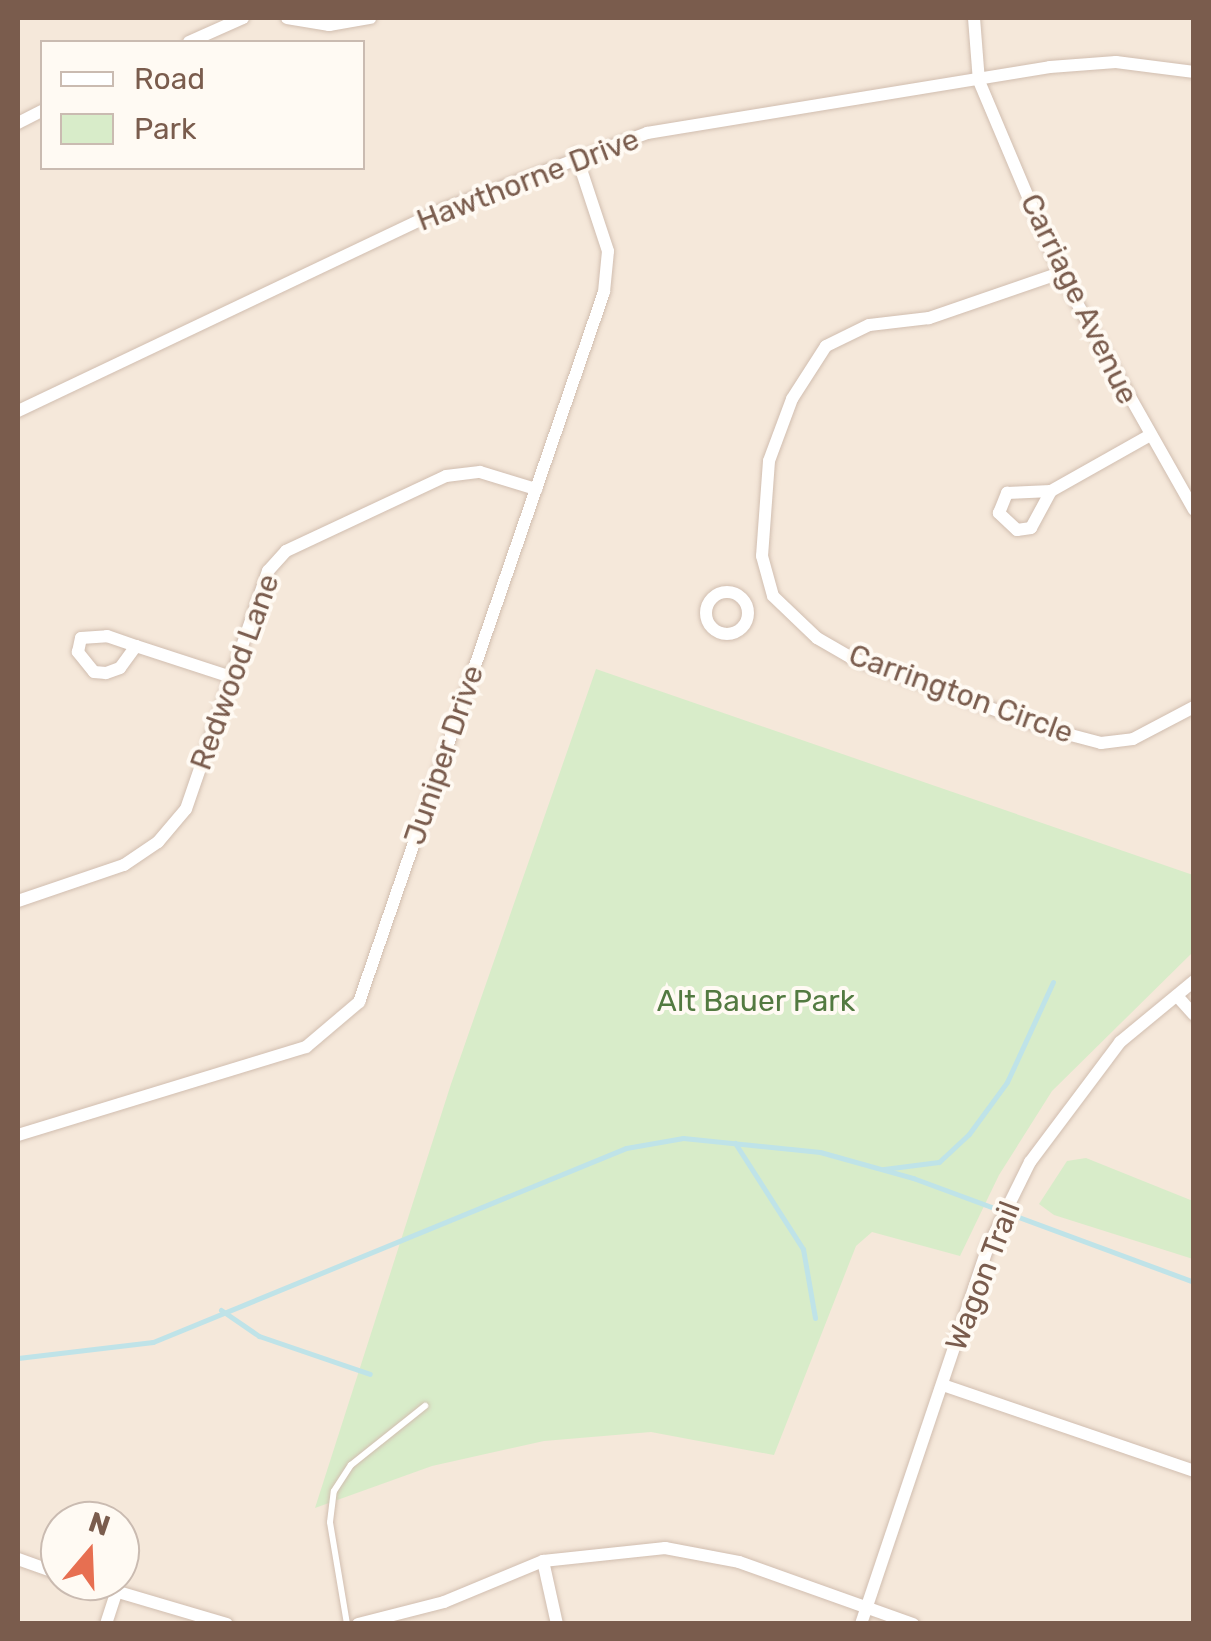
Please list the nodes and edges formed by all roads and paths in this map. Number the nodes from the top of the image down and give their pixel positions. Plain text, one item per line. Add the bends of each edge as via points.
1 (242, 18) edge
2 (287, 18) edge
3 (370, 18) edge
4 (974, 18) edge
5 (193, 40) edge
6 (1194, 72) edge
7 (979, 82) junction
8 (576, 154) junction
9 (1060, 274) junction
10 (18, 411) edge
11 (1148, 437) junction
12 (536, 489) junction
13 (1051, 490) dead end
14 (1194, 510) edge
15 (773, 596) junction
16 (749, 604) dead end
17 (136, 646) dead end
18 (231, 677) junction
19 (1194, 707) edge
20 (18, 900) edge
21 (1194, 981) edge
22 (1176, 996) junction
23 (1194, 1015) edge
24 (18, 1135) edge
25 (943, 1385) junction
26 (425, 1406) dead end
27 (1194, 1471) edge
28 (543, 1561) junction
29 (140, 1600) edge
30 (866, 1608) junction
31 (226, 1624) edge
32 (347, 1624) edge
33 (358, 1624) edge
34 (557, 1624) edge
35 (861, 1624) edge
36 (913, 1624) edge

1 - 5 street
2 - 3 street via 330,25
4 - 7 street, Carriage Avenue
6 - 7 street, Hawthorne Drive via 1116,62
7 - 8 street, Hawthorne Drive via 647,133
7 - 9 street, Carriage Avenue
8 - 10 street, Hawthorne Drive via 443,209
8 - 12 street, Juniper Drive via 608,251 604,292
9 - 11 street, Carriage Avenue
9 - 15 street via 929,318 870,325 826,346 792,399 769,461 762,556
11 - 13 street
11 - 14 street, Carriage Avenue
12 - 18 street, Redwood Lane via 480,472 446,476 316,532 268,571
12 - 24 street, Juniper Drive via 359,1002 306,1047
15 - 16 street
15 - 19 street, Carrington Circle via 817,638 851,658 1101,743 1133,739
17 - 18 street
18 - 20 street, Redwood Lane via 186,810 158,842 124,865
21 - 22 street, Wagon Trail
22 - 23 street
22 - 25 street, Wagon Trail via 1120,1042 1076,1094 1012,1198
25 - 27 street
25 - 30 street, Wagon Trail
26 - 32 lane via 352,1465 334,1491 330,1522
28 - 30 street via 665,1548 739,1562
28 - 33 street via 444,1602
28 - 34 street
29 - 31 street
30 - 35 street, Wagon Trail
30 - 36 street

